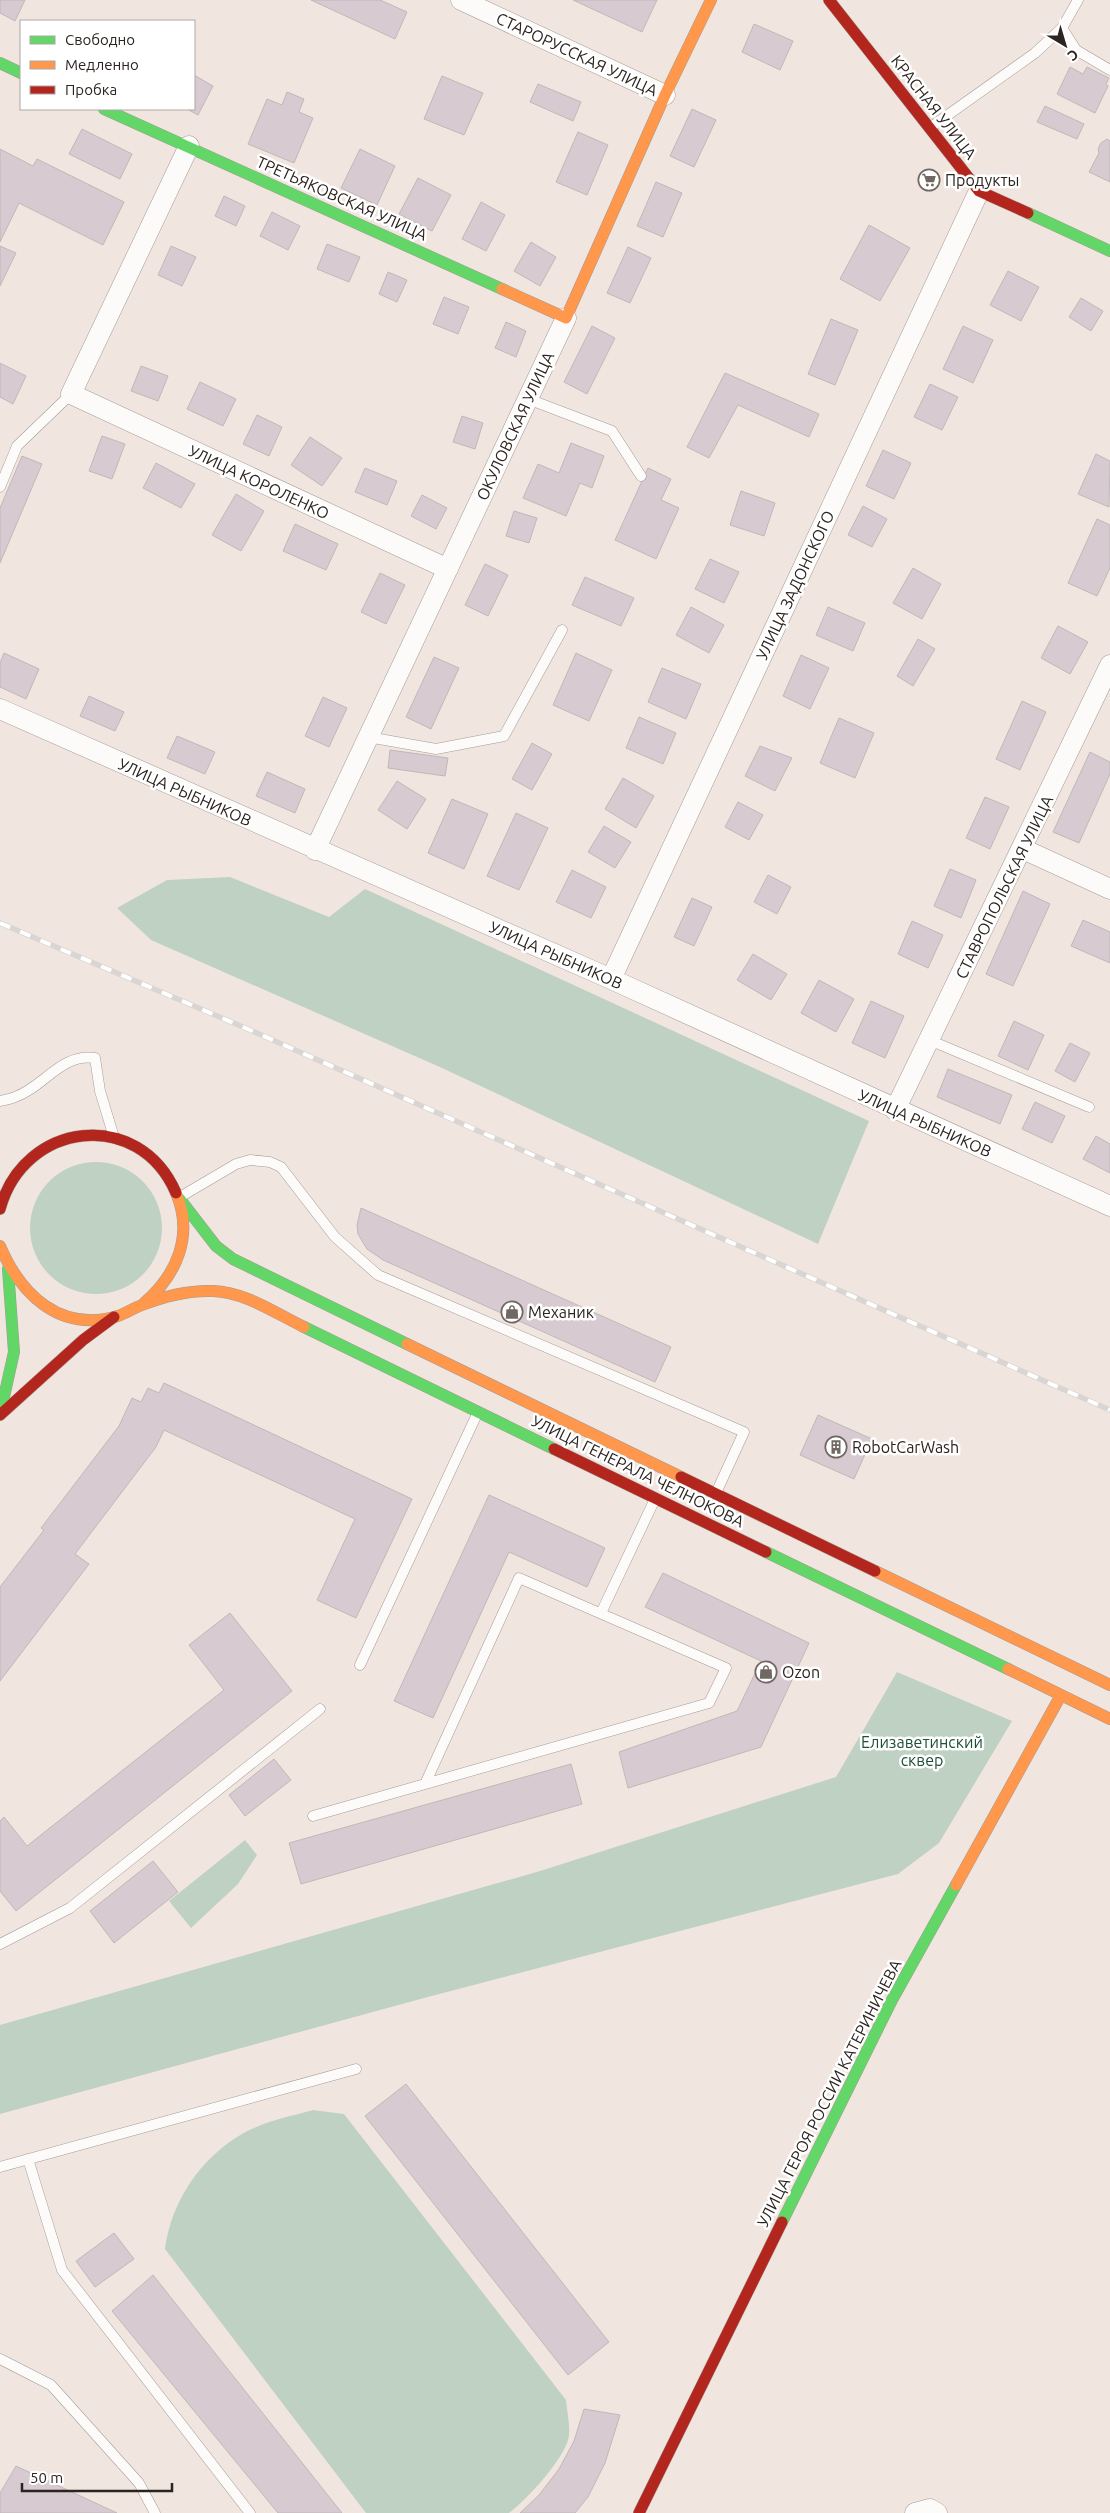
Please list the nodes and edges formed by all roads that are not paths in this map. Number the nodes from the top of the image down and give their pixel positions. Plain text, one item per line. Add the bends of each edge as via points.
1 (461, 0) edge
2 (711, 0) edge
3 (829, 0) edge
4 (1078, 0) edge
5 (1062, 28) junction
6 (0, 63) edge
7 (1110, 70) edge
8 (20, 73) edge
9 (665, 95) junction
10 (106, 110) edge
11 (930, 128) junction
12 (189, 146) junction
13 (979, 191) junction
14 (1110, 251) edge
15 (566, 318) junction
16 (70, 394) junction
17 (528, 399) junction
18 (641, 476) dead end
19 (0, 487) edge
20 (448, 569) junction
21 (562, 630) dead end
22 (1110, 664) edge
23 (0, 709) edge
24 (368, 737) junction
25 (1023, 849) junction
26 (315, 850) junction
27 (1110, 889) edge
28 (611, 979) junction
29 (929, 1040) junction
30 (0, 1101) edge
31 (1089, 1107) dead end
32 (895, 1110) junction
33 (114, 1137) junction
34 (38, 1150) junction
35 (19, 1154) dead end
36 (179, 1198) junction
37 (1110, 1206) edge
38 (0, 1209) edge
39 (0, 1246) edge
40 (8, 1269) junction
41 (144, 1303) junction
42 (114, 1317) junction
43 (478, 1412) junction
44 (0, 1415) edge
45 (716, 1494) junction
46 (655, 1498) junction
47 (600, 1613) junction
48 (360, 1665) dead end
49 (1110, 1685) edge
50 (1061, 1695) junction
51 (320, 1709) dead end
52 (1110, 1718) edge
53 (425, 1784) junction
54 (313, 1816) dead end
55 (0, 1944) edge
56 (356, 2069) dead end
57 (28, 2159) junction
58 (0, 2167) edge
59 (0, 2359) edge
60 (155, 2513) edge
61 (250, 2513) edge
62 (639, 2513) edge
63 (915, 2513) edge
64 (937, 2513) edge

1 - 9 street, СТАРОРУССКАЯ УЛИЦА
2 - 9 main road, ОКУЛОВСКАЯ УЛИЦА
3 - 11 main road, КРАСНАЯ УЛИЦА
4 - 5 lane
5 - 7 lane via 1076,50
5 - 11 lane via 1035,53
6 - 8 main road
9 - 15 main road, ОКУЛОВСКАЯ УЛИЦА
10 - 12 main road, ТРЕТЬЯКОВСКАЯ УЛИЦА
11 - 13 main road, КРАСНАЯ УЛИЦА
12 - 15 main road, ТРЕТЬЯКОВСКАЯ УЛИЦА
12 - 16 street
13 - 14 main road, КРАСНАЯ УЛИЦА
13 - 28 street, УЛИЦА ЗАДОНСКОГО
15 - 17 street, ОКУЛОВСКАЯ УЛИЦА
16 - 19 lane via 17,446
16 - 20 street, УЛИЦА КОРОЛЕНКО
17 - 18 lane via 612,431
17 - 20 street, ОКУЛОВСКАЯ УЛИЦА
20 - 24 street, ОКУЛОВСКАЯ УЛИЦА
21 - 24 lane via 504,736 436,749
22 - 25 street, СТАВРОПОЛЬСКАЯ УЛИЦА
23 - 26 street, УЛИЦА РЫБНИКОВ
24 - 26 street, ОКУЛОВСКАЯ УЛИЦА
25 - 27 street
25 - 29 street, СТАВРОПОЛЬСКАЯ УЛИЦА
26 - 28 street, УЛИЦА РЫБНИКОВ
28 - 32 street, УЛИЦА РЫБНИКОВ
29 - 31 lane
29 - 32 street, СТАВРОПОЛЬСКАЯ УЛИЦА
30 - 33 lane via 17,1097 69,1061 95,1058 100,1091
32 - 37 street, УЛИЦА РЫБНИКОВ
33 - 34 main road, УЛИЦА ГЕНЕРАЛА ЧЕЛНОКОВА via 73,1136
33 - 36 main road, УЛИЦА ГЕНЕРАЛА ЧЕЛНОКОВА via 144,1150 157,1161 168,1174
34 - 35 main road, УЛИЦА ГЕНЕРАЛА ЧЕЛНОКОВА
34 - 38 main road, УЛИЦА ГЕНЕРАЛА ЧЕЛНОКОВА via 19,1168
36 - 41 main road, УЛИЦА ГЕНЕРАЛА ЧЕЛНОКОВА via 184,1221 175,1267 162,1287
36 - 45 main road, УЛИЦА ГЕНЕРАЛА ЧЕЛНОКОВА via 216,1246 233,1259
36 - 45 lane via 236,1164 250,1160 281,1167 335,1237 378,1275 744,1432
39 - 40 main road, УЛИЦА ГЕНЕРАЛА ЧЕЛНОКОВА
40 - 42 main road, УЛИЦА ГЕНЕРАЛА ЧЕЛНОКОВА via 26,1294 52,1312 83,1320
40 - 44 main road via 14,1352
41 - 42 main road, УЛИЦА ГЕНЕРАЛА ЧЕЛНОКОВА
41 - 43 main road, УЛИЦА ГЕНЕРАЛА ЧЕЛНОКОВА via 197,1290 233,1293
42 - 44 main road via 83,1340
43 - 46 main road, УЛИЦА ГЕНЕРАЛА ЧЕЛНОКОВА
43 - 48 lane
45 - 49 main road, УЛИЦА ГЕНЕРАЛА ЧЕЛНОКОВА
46 - 47 lane
46 - 50 main road, УЛИЦА ГЕНЕРАЛА ЧЕЛНОКОВА
47 - 53 lane via 519,1578
47 - 53 lane via 726,1668 709,1703
50 - 52 main road, УЛИЦА ГЕНЕРАЛА ЧЕЛНОКОВА
50 - 62 main road, УЛИЦА ГЕРОЯ РОССИИ КАТЕРИНИЧЕВА via 892,2000
51 - 55 lane via 70,1908
53 - 54 lane
56 - 57 lane
57 - 58 lane
57 - 61 lane via 62,2270
59 - 60 lane via 50,2385 140,2483
63 - 64 street via 930,2509

